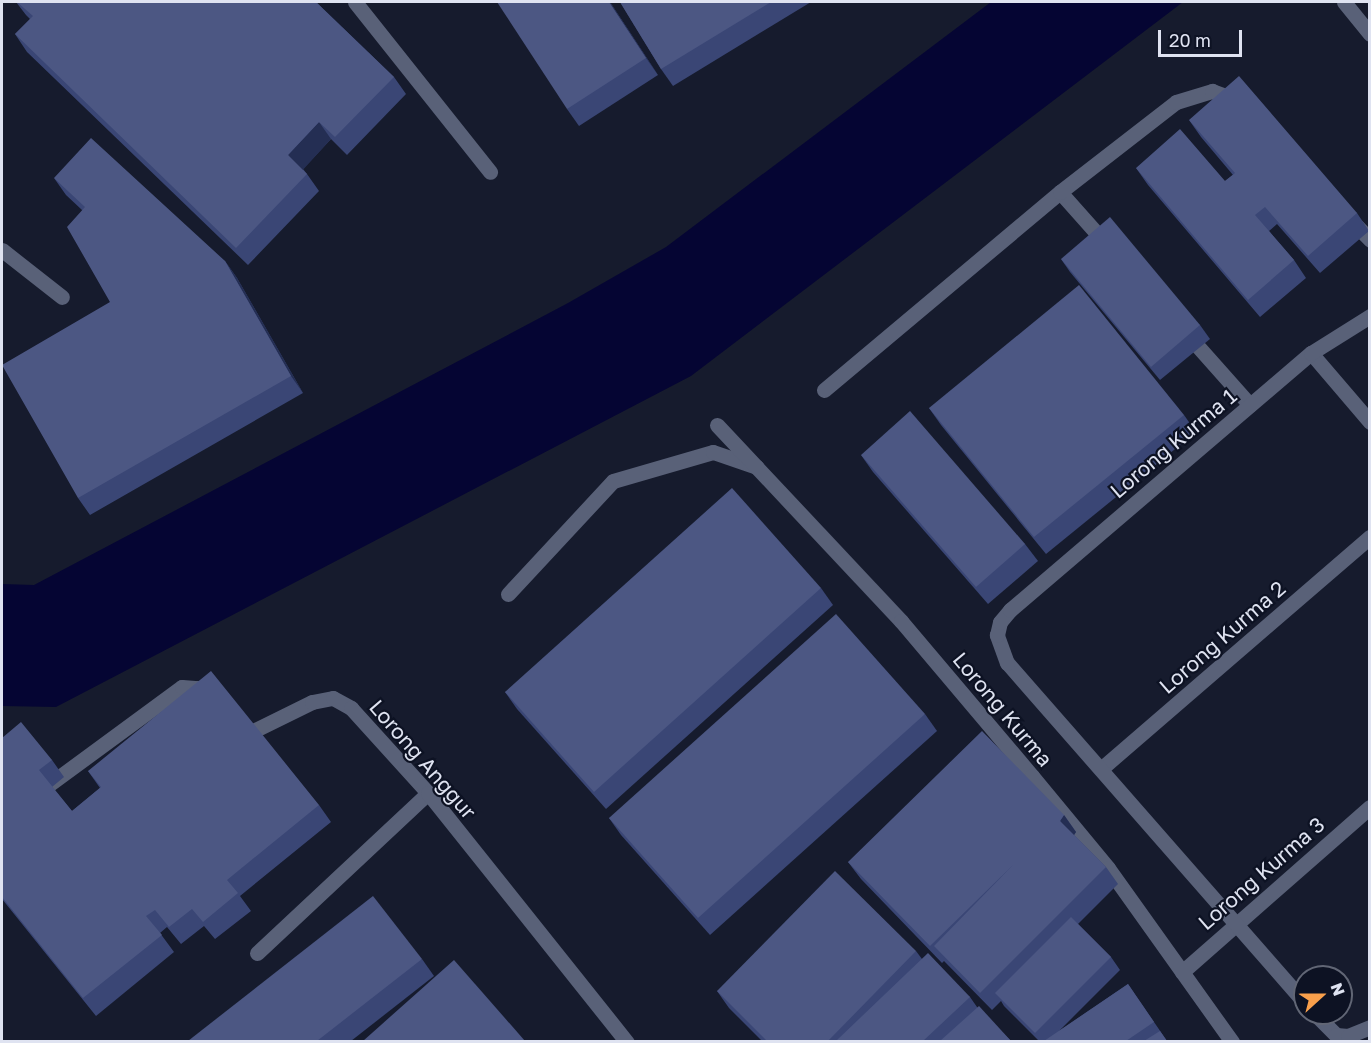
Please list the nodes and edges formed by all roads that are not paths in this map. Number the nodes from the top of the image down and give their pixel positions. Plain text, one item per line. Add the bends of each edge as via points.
1 (355, 2) edge
2 (1344, 2) edge
3 (1370, 34) edge
4 (1249, 111) edge
5 (490, 172) dead end
6 (1060, 192) junction
7 (1337, 205) edge
8 (1370, 240) edge
9 (2, 250) edge
10 (1115, 254) edge
11 (62, 297) dead end
12 (1370, 316) edge
13 (1179, 325) edge
14 (1311, 353) junction
15 (824, 390) dead end
16 (1250, 405) junction
17 (1370, 422) edge
18 (717, 425) dead end
19 (757, 467) junction
20 (1370, 537) edge
21 (508, 594) dead end
22 (1102, 768) junction
23 (41, 790) edge
24 (428, 793) junction
25 (1370, 807) edge
26 (1234, 924) junction
27 (258, 953) dead end
28 (1182, 972) junction
29 (1293, 990) edge
30 (1326, 1025) edge
31 (1370, 1027) edge
32 (627, 1041) edge
33 (1232, 1041) edge

1 - 5 street
2 - 3 street
4 - 6 street via 1240,102 1212,90 1176,102
6 - 10 street
6 - 15 street
7 - 8 street
9 - 11 street
12 - 14 street, Lorong Kurma 1
13 - 16 street
14 - 16 street, Lorong Kurma 1
14 - 17 street
16 - 22 street, Lorong Kurma 1 via 1000,622 997,635 1007,663
18 - 19 street, Lorong Kurma
19 - 21 street via 713,452 613,481
19 - 28 street, Lorong Kurma via 901,621 1032,776 1108,868
20 - 22 street, Lorong Kurma 2
22 - 26 street
23 - 24 street, Lorong Anggur via 182,687 198,688 250,732 312,702 333,698 351,708
24 - 27 street
24 - 32 street, Lorong Anggur
25 - 26 street, Lorong Kurma 3
26 - 28 street, Lorong Kurma 3
26 - 29 street
28 - 33 street, Lorong Kurma
30 - 31 street via 1336,1035

